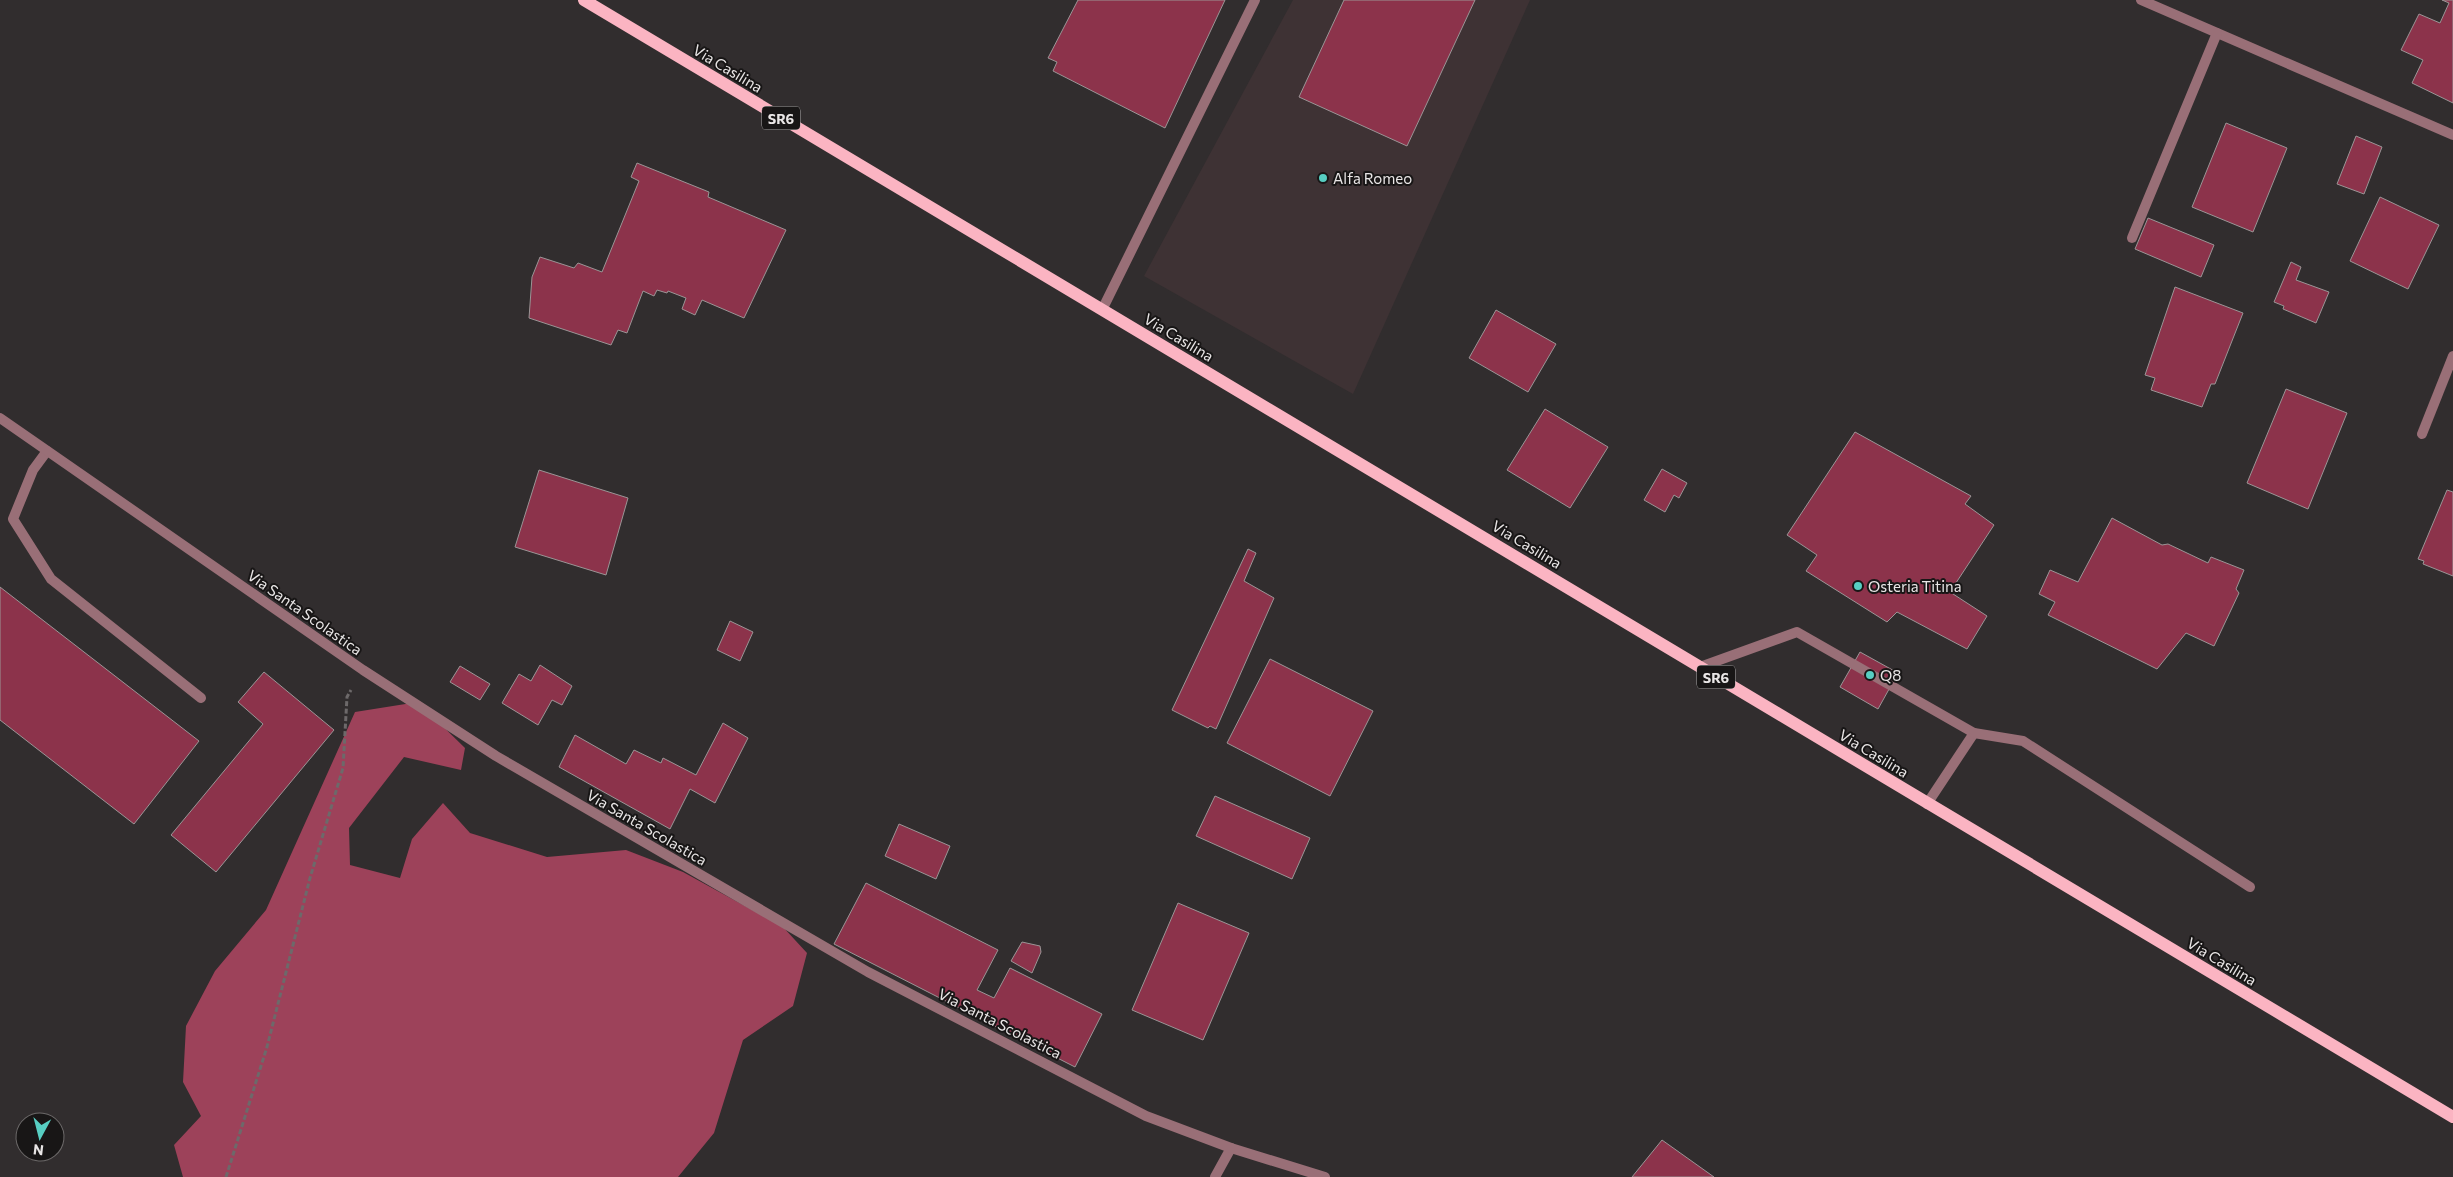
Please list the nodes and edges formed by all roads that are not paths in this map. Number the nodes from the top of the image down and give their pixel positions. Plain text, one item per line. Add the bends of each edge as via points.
1 (584, 0) edge
2 (1256, 0) edge
3 (2140, 0) edge
4 (2216, 33) junction
5 (2453, 135) edge
6 (2132, 238) dead end
7 (1102, 310) junction
8 (2453, 356) edge
9 (0, 418) edge
10 (2422, 434) dead end
11 (47, 451) junction
12 (1700, 667) junction
13 (201, 698) dead end
14 (1974, 734) junction
15 (1927, 804) junction
16 (2250, 887) dead end
17 (2453, 1117) edge
18 (1231, 1148) junction
19 (1215, 1177) edge
20 (1325, 1177) edge

1 - 7 main road, Via Casilina / SR6
2 - 7 street
3 - 4 street
4 - 5 street
4 - 6 street
7 - 12 main road, Via Casilina / SR6
8 - 10 street
9 - 11 street, Via Santa Scolastica
11 - 13 street via 33,470 13,519 51,579
11 - 18 street, Via Santa Scolastica via 363,670 496,756 868,972 1146,1116
12 - 14 street via 1797,632
12 - 15 main road, Via Casilina / SR6
14 - 15 street
14 - 16 street via 2024,742
15 - 17 main road, Via Casilina / SR6
18 - 19 street
18 - 20 street, Via Santa Scolastica

